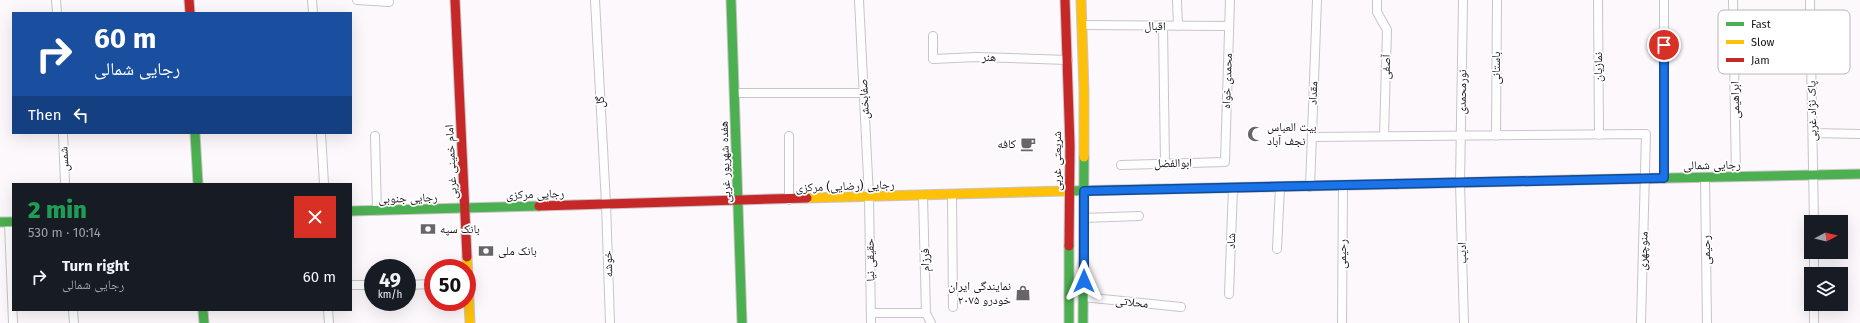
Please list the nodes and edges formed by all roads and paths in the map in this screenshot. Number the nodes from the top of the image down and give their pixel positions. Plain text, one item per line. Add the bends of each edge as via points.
1 (56, 0) edge
2 (189, 0) edge
3 (312, 0) edge
4 (357, 0) edge
5 (455, 0) edge
6 (595, 0) edge
7 (731, 0) edge
8 (859, 0) edge
9 (1064, 0) edge
10 (1081, 0) edge
11 (1178, 0) edge
12 (1230, 0) edge
13 (1317, 0) edge
14 (1377, 0) edge
15 (1463, 0) edge
16 (1497, 0) edge
17 (1598, 0) edge
18 (1664, 0) edge
19 (1733, 0) edge
20 (1810, 0) edge
21 (389, 2) dead end
22 (1733, 10) edge
23 (1810, 10) edge
24 (57, 12) edge
25 (190, 12) edge
26 (313, 12) edge
27 (1082, 25) junction
28 (1163, 26) junction
29 (1178, 26) junction
30 (1229, 26) junction
31 (934, 36) dead end
32 (1068, 60) junction
33 (1734, 74) edge
34 (1812, 74) edge
35 (734, 93) junction
36 (863, 93) junction
37 (1813, 133) junction
38 (63, 134) edge
39 (195, 134) edge
40 (321, 134) edge
41 (1860, 134) edge
42 (1599, 135) junction
43 (375, 136) dead end
44 (789, 136) dead end
45 (1384, 136) junction
46 (1461, 136) junction
47 (1496, 136) junction
48 (1312, 137) junction
49 (1225, 162) joint
50 (1121, 164) dead end
51 (1165, 164) junction
52 (1860, 174) edge
53 (1814, 175) junction
54 (1736, 177) junction
55 (1664, 178) junction
56 (1705, 178) junction
57 (1645, 179) junction
58 (65, 183) edge
59 (198, 183) edge
60 (324, 183) edge
61 (1460, 183) junction
62 (1343, 186) junction
63 (1280, 187) junction
64 (1310, 187) junction
65 (1232, 188) junction
66 (1069, 191) junction
67 (1084, 191) junction
68 (952, 195) junction
69 (924, 196) junction
70 (869, 197) junction
71 (789, 200) junction
72 (738, 201) junction
73 (606, 204) junction
74 (465, 208) junction
75 (377, 211) junction
76 (352, 212) edge
77 (1814, 215) edge
78 (1139, 216) dead end
79 (1084, 218) junction
80 (7, 222) edge
81 (1277, 249) dead end
82 (467, 259) edge
83 (352, 285) edge
84 (364, 285) edge
85 (1229, 294) dead end
86 (1083, 297) junction
87 (12, 306) edge
88 (953, 307) dead end
89 (1181, 307) dead end
90 (12, 311) edge
91 (73, 311) edge
92 (203, 311) edge
93 (328, 311) edge
94 (469, 311) edge
95 (1814, 311) edge
96 (871, 313) junction
97 (926, 313) junction
98 (13, 323) edge
99 (74, 323) edge
100 (204, 323) edge
101 (329, 323) edge
102 (470, 323) edge
103 (610, 323) edge
104 (742, 323) edge
105 (871, 323) edge
106 (932, 323) edge
107 (1069, 323) edge
108 (1083, 323) edge
109 (1342, 323) edge
110 (1464, 323) edge
111 (1641, 323) edge
112 (1707, 323) edge
113 (1814, 323) edge

1 - 24 street
2 - 25 street
3 - 26 street
4 - 21 street
5 - 74 street, امام خمینی غربی
6 - 73 street, گل
7 - 35 street, هفده شهریور غربی
8 - 36 street, صفابخش
9 - 32 street, شریعتی غربی
10 - 27 street
11 - 29 street
12 - 30 street, محمدی خواه
13 - 48 street, مقداد
14 - 45 street, آصفی via 1377,12 1387,30
15 - 46 street, نورمحمدی
16 - 47 street, باستانی
17 - 42 street, نمازیان
18 - 55 street
19 - 22 street, ابراهیمی
20 - 23 street, پاک نژاد غربی
27 - 28 street, اقبال
27 - 67 street
28 - 29 street, اقبال
28 - 51 street
29 - 30 street, اقبال
30 - 49 street, محمدی خواه
31 - 32 street, هنر via 933,59 977,57
32 - 66 street, شریعتی غربی
33 - 54 street, ابراهیمی
34 - 37 street, پاک نژاد غربی
35 - 36 street
35 - 72 street, هفده شهریور غربی
36 - 70 street, صفابخش
37 - 41 street
37 - 53 street, پاک نژاد غربی
38 - 58 street, شمس
39 - 59 street
40 - 60 street
42 - 47 street
42 - 57 street, منوچهری via 1646,134
43 - 75 street
44 - 71 street
45 - 46 street
45 - 48 street
46 - 47 street
46 - 61 street, نورمحمدی
48 - 64 street, مقداد
49 - 51 street, ابوالفضل
50 - 51 street, ابوالفضل
52 - 53 street, رجایی شمالی
53 - 54 street, رجایی شمالی
53 - 77 street, پاک نژاد غربی
54 - 56 street, رجایی شمالی
55 - 56 street, رجایی شمالی
55 - 57 street, رجایی شمالی
56 - 112 street, رحیمی
57 - 61 street, رجایی شمالی
57 - 111 street, منوچهری
61 - 62 street, رجایی شمالی
61 - 110 street, ادیب
62 - 64 street, رجایی شمالی
62 - 109 street, رحیمی
63 - 64 street, رجایی شمالی
63 - 65 street, رجایی شمالی
63 - 81 street
65 - 67 street, رجایی شمالی
65 - 85 street, شاد
66 - 67 street, رجایی (رضایی) مرکزی
66 - 68 street, رجایی (رضایی) مرکزی
66 - 107 street, شریعتی غربی
67 - 79 street
68 - 69 street, رجایی (رضایی) مرکزی
68 - 88 street
69 - 70 street, رجایی (رضایی) مرکزی
69 - 97 street, فرزام
70 - 71 street, رجایی (رضایی) مرکزی
70 - 96 street, حقیقی نیا
71 - 72 street, رجایی (رضایی) مرکزی
72 - 73 street, رجایی (رضایی) مرکزی
72 - 104 street, هفده شهریور غربی
73 - 74 street, رجایی مرکزی
73 - 103 street, خوشه
74 - 75 street, رجایی جنوبی
74 - 82 street, امام خمینی غربی
75 - 76 street, رجایی جنوبی
78 - 79 street
79 - 86 street
80 - 87 street
83 - 84 street
86 - 89 street, محلاتی
86 - 108 street
90 - 98 street
91 - 99 street
92 - 100 street
93 - 101 street
94 - 102 street, امام خمینی غربی
95 - 113 street
96 - 97 street
96 - 105 street, حقیقی نیا
97 - 106 street, فرزام

